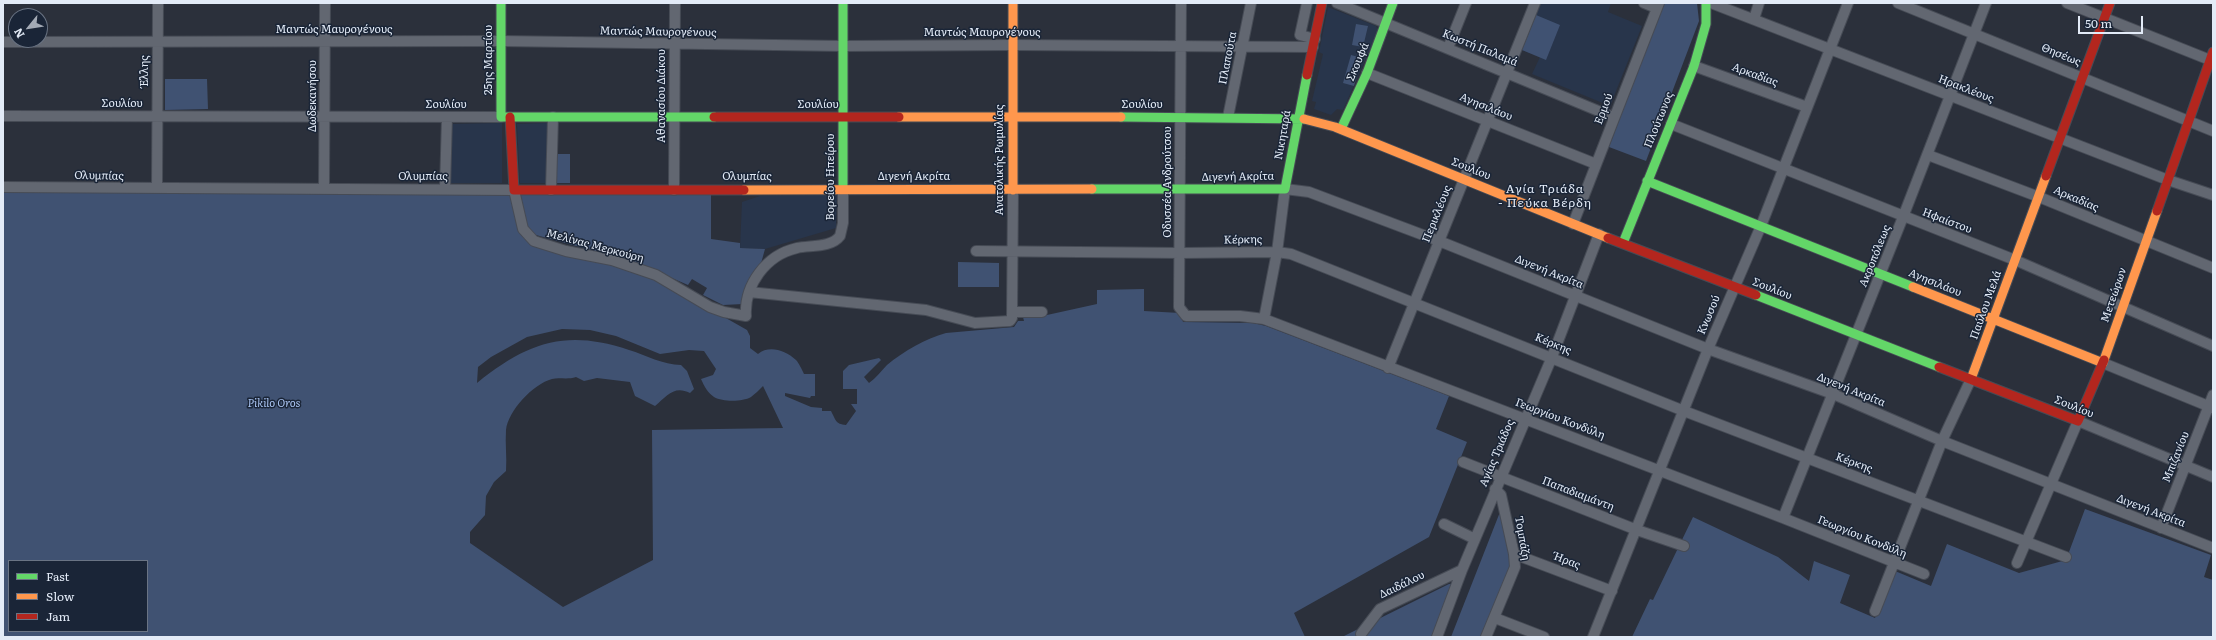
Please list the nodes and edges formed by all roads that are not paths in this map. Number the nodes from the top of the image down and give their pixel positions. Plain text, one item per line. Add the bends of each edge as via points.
1 (158, 3) edge
2 (325, 3) edge
3 (501, 3) edge
4 (675, 3) edge
5 (843, 3) edge
6 (1013, 3) edge
7 (1181, 3) edge
8 (1251, 3) edge
9 (1322, 3) edge
10 (1337, 3) edge
11 (1393, 3) edge
12 (1466, 3) edge
13 (1535, 3) edge
14 (1644, 3) edge
15 (1706, 3) edge
16 (1711, 3) edge
17 (1759, 3) edge
18 (1848, 3) edge
19 (1898, 3) edge
20 (1986, 3) edge
21 (2067, 3) edge
22 (2110, 3) edge
23 (1658, 6) edge
24 (1306, 7) edge
25 (1320, 16) junction
26 (2105, 17) junction
27 (1754, 19) junction
28 (1387, 23) junction
29 (1974, 33) junction
30 (501, 41) junction
31 (3, 42) edge
32 (325, 42) junction
33 (157, 43) junction
34 (1314, 43) junction
35 (674, 45) junction
36 (1013, 45) junction
37 (843, 46) junction
38 (1181, 46) junction
39 (1242, 47) junction
40 (1448, 48) junction
41 (1830, 50) junction
42 (2211, 56) edge
43 (1694, 66) junction
44 (1507, 72) junction
45 (1367, 73) junction
46 (2083, 77) junction
47 (1950, 96) junction
48 (1807, 107) junction
49 (3, 116) edge
50 (157, 116) junction
51 (325, 117) junction
52 (505, 117) junction
53 (553, 117) junction
54 (843, 117) junction
55 (1013, 117) junction
56 (1180, 117) junction
57 (1228, 117) junction
58 (1298, 117) junction
59 (1614, 117) junction
60 (447, 118) junction
61 (674, 118) junction
62 (1488, 120) junction
63 (2188, 122) junction
64 (1671, 124) junction
65 (1341, 129) junction
66 (2213, 131) edge
67 (2060, 137) junction
68 (1928, 155) junction
69 (1596, 164) junction
70 (1784, 170) junction
71 (1464, 179) junction
72 (2168, 180) junction
73 (1648, 181) junction
74 (3, 187) edge
75 (157, 188) junction
76 (445, 189) junction
77 (843, 189) junction
78 (1286, 189) junction
79 (324, 190) junction
80 (514, 190) junction
81 (551, 190) junction
82 (674, 190) junction
83 (1013, 190) junction
84 (1180, 190) junction
85 (2213, 194) edge
86 (2038, 196) junction
87 (1903, 217) junction
88 (1573, 224) junction
89 (1761, 226) junction
90 (1599, 234) junction
91 (1439, 241) junction
92 (2146, 241) junction
93 (1623, 243) junction
94 (976, 251) dead end
95 (1012, 252) junction
96 (1277, 252) junction
97 (1180, 253) junction
98 (2015, 260) junction
99 (2213, 268) edge
100 (1881, 274) junction
101 (1734, 287) junction
102 (750, 292) junction
103 (1575, 295) junction
104 (1415, 303) junction
105 (2123, 306) junction
106 (1042, 312) dead end
107 (1182, 313) joint
108 (1012, 315) junction
109 (746, 316) joint
110 (1264, 319) junction
111 (1993, 319) junction
112 (1856, 334) junction
113 (2213, 346) edge
114 (1708, 349) junction
115 (1552, 357) junction
116 (2103, 363) junction
117 (1388, 368) junction
118 (1971, 379) junction
119 (1833, 394) junction
120 (2213, 395) edge
121 (2211, 407) edge
122 (1684, 411) junction
123 (1525, 418) junction
124 (2078, 421) junction
125 (1942, 441) junction
126 (1807, 459) junction
127 (1463, 462) dead end
128 (2185, 466) junction
129 (1659, 471) junction
130 (1500, 476) junction
131 (2213, 477) edge
132 (2052, 485) junction
133 (1495, 489) junction
134 (1919, 499) junction
135 (1783, 518) junction
136 (1444, 524) dead end
137 (2161, 528) junction
138 (1637, 530) junction
139 (1475, 539) junction
140 (2027, 542) junction
141 (1684, 546) dead end
142 (2213, 548) edge
143 (1514, 554) junction
144 (2066, 557) dead end
145 (1895, 563) junction
146 (2017, 563) dead end
147 (1462, 570) junction
148 (1924, 574) dead end
149 (1612, 591) junction
150 (1875, 611) dead end
151 (1494, 618) junction
152 (1361, 634) dead end
153 (1437, 637) edge
154 (1486, 637) edge
155 (1544, 637) edge
156 (1593, 637) edge

1 - 33 street, Έλλης
2 - 32 street, Δωδεκανήσου
3 - 30 street, 25ης Μαρτίου
4 - 35 street, Αθανασίου Διάκου
5 - 37 street, Βορείου Ηπείρου
6 - 36 street, Ανατολικής Ρωμυλίας
7 - 38 street, Οδυσσέα Ανδρούτσου
8 - 39 street, Πλαπούτα
9 - 25 street, Νικηταρά
10 - 28 street, Κωστή Παλαμά
11 - 28 street, Σκουφά
12 - 40 street
13 - 44 street, Περικλέους
14 - 23 street
15 - 43 street, Πλούτωνος via 1706,24
16 - 27 street, Ηρακλέους
17 - 27 street
18 - 41 street, Κνωσού
19 - 29 street, Θησέως
20 - 29 street, Ακροπόλεως
21 - 26 street
22 - 26 street, Παύλου Μελά
23 - 59 street, Ερμού
24 - 25 street
24 - 34 street via 1300,35
25 - 34 street, Νικηταρά
26 - 42 street
26 - 46 street, Παύλου Μελά
27 - 41 street, Ηρακλέους
28 - 40 street, Κωστή Παλαμά
28 - 45 street, Σκουφά
29 - 46 street, Θησέως
29 - 47 street, Ακροπόλεως
30 - 32 street, Μαντώς Μαυρογένους
30 - 35 street, Μαντώς Μαυρογένους
30 - 52 street, 25ης Μαρτίου
31 - 33 street, Μαντώς Μαυρογένους
32 - 33 street, Μαντώς Μαυρογένους
32 - 51 street, Δωδεκανήσου
33 - 50 street, Έλλης
34 - 39 street, Μαντώς Μαυρογένους
34 - 58 street, Νικηταρά
35 - 37 street, Μαντώς Μαυρογένους
35 - 61 street, Αθανασίου Διάκου
36 - 37 street, Μαντώς Μαυρογένους
36 - 38 street, Μαντώς Μαυρογένους
36 - 55 street, Ανατολικής Ρωμυλίας
37 - 54 street, Βορείου Ηπείρου
38 - 39 street, Μαντώς Μαυρογένους
38 - 56 street, Οδυσσέα Ανδρούτσου
39 - 57 street, Πλαπούτα
40 - 44 street, Κωστή Παλαμά
41 - 47 street, Ηρακλέους
41 - 48 street, Κνωσού
42 - 63 street, Μετεώρων
43 - 48 street, Αρκαδίας
43 - 64 street, Πλούτωνος
44 - 59 street, Κωστή Παλαμά
44 - 62 street, Περικλέους
45 - 62 street, Αγησιλάου
45 - 65 street, Σκουφά
46 - 63 street, Θησέως
46 - 67 street, Παύλου Μελά
47 - 67 street, Ηρακλέους
47 - 68 street, Ακροπόλεως
48 - 70 street, Κνωσού
49 - 50 street, Σουλίου
50 - 51 street, Σουλίου
50 - 75 street, Έλλης
51 - 60 street, Σουλίου
51 - 79 street, Δωδεκανήσου
52 - 53 street, Σουλίου
52 - 60 street, Σουλίου
52 - 80 street, Μελίνας Μερκούρη
53 - 61 street, Σουλίου
53 - 81 street
54 - 55 street, Σουλίου
54 - 61 street, Σουλίου
54 - 77 street, Βορείου Ηπείρου
55 - 56 street, Σουλίου
55 - 83 street, Ανατολικής Ρωμυλίας
56 - 57 street, Σουλίου
56 - 84 street, Οδυσσέα Ανδρούτσου
57 - 58 street, Σουλίου
58 - 65 street, Σουλίου
58 - 78 street, Νικηταρά
59 - 69 street, Ερμού
60 - 76 street
61 - 82 street, Αθανασίου Διάκου
62 - 69 street, Αγησιλάου
62 - 71 street, Περικλέους
63 - 66 street, Θησέως
63 - 72 street, Μετεώρων
64 - 70 street, Ηφαίστου
64 - 73 street, Πλούτωνος
65 - 71 street, Σουλίου
67 - 72 street, Ηρακλέους
67 - 86 street, Παύλου Μελά
68 - 86 street, Αρκαδίας
68 - 87 street, Ακροπόλεως
69 - 88 street, Ερμού
70 - 87 street, Ηφαίστου
70 - 89 street, Κνωσού
71 - 88 street, Σουλίου
71 - 91 street, Περικλέους
72 - 85 street, Ηρακλέους
72 - 92 street, Μετεώρων
73 - 89 street, Αγησιλάου
73 - 93 street, Πλούτωνος
74 - 75 street, Ολυμπίας
75 - 79 street, Ολυμπίας
76 - 79 street, Ολυμπίας
76 - 80 street, Ολυμπίας
77 - 82 street, Ολυμπίας
77 - 83 street, Διγενή Ακρίτα
77 - 102 street, Βορείου Ηπείρου via 842,234 837,240 796,248 781,254 764,268
78 - 84 street, Διγενή Ακρίτα
78 - 91 street, Διγενή Ακρίτα via 1309,192
78 - 96 street, Νικηταρά
80 - 81 street, Ολυμπίας
80 - 109 street, Μελίνας Μερκούρη via 523,229 534,241 629,265 664,278 710,307
81 - 82 street, Ολυμπίας
83 - 84 street, Διγενή Ακρίτα
83 - 95 street, Ανατολικής Ρωμυλίας
84 - 97 street, Οδυσσέα Ανδρούτσου
86 - 92 street, Αρκαδίας
86 - 98 street, Παύλου Μελά
87 - 98 street, Ηφαίστου
87 - 100 street, Ακροπόλεως
88 - 90 street, Σουλίου
89 - 100 street, Αγησιλάου
89 - 101 street, Κνωσού
90 - 93 street, Σουλίου
90 - 103 street, Αγίας Τριάδος
91 - 103 street, Διγενή Ακρίτα
91 - 104 street, Περικλέους
92 - 99 street, Αρκαδίας
92 - 105 street, Μετεώρων
93 - 101 street, Σουλίου
94 - 95 street, Κέρκης
95 - 97 street, Κέρκης
95 - 108 street, Ανατολικής Ρωμυλίας
96 - 97 street, Κέρκης
96 - 104 street, Κέρκης via 1291,254
96 - 110 street, Νικηταρά
97 - 107 street, Οδυσσέα Ανδρούτσου via 1179,307
98 - 105 street, Ηφαίστου
98 - 111 street, Παύλου Μελά
100 - 111 street, Αγησιλάου
100 - 112 street, Ακροπόλεως
101 - 112 street, Σουλίου
101 - 114 street, Κνωσού
102 - 108 street via 926,310 975,323 1008,321
102 - 109 street, Βορείου Ηπείρου
103 - 114 street, Διγενή Ακρίτα
103 - 115 street, Αγίας Τριάδος
104 - 115 street, Κέρκης
104 - 117 street, Περικλέους
105 - 113 street, Ηφαίστου
105 - 116 street, Μετεώρων
106 - 108 street
107 - 110 street, Γεωργίου Κονδύλη via 1186,316 1240,316
110 - 117 street, Γεωργίου Κονδύλη
111 - 116 street, Αγησιλάου
111 - 118 street, Παύλου Μελά
112 - 118 street, Σουλίου
112 - 119 street, Ακροπόλεως
114 - 119 street, Διγενή Ακρίτα
114 - 122 street, Κνωσού
115 - 122 street, Κέρκης
115 - 123 street, Αγίας Τριάδος
116 - 121 street, Αγησιλάου
116 - 124 street, Μετεώρων
117 - 123 street, Γεωργίου Κονδύλη
118 - 124 street, Σουλίου
118 - 125 street, Παύλου Μελά
119 - 125 street, Διγενή Ακρίτα
119 - 126 street, Ακροπόλεως
120 - 121 street, Μπιζανίου
121 - 128 street, Μπιζανίου
122 - 126 street, Κέρκης
122 - 129 street, Κνωσού
123 - 129 street, Γεωργίου Κονδύλη
123 - 130 street, Αγίας Τριάδος
124 - 128 street, Σουλίου
124 - 132 street, Μετεώρων
125 - 132 street, Διγενή Ακρίτα
125 - 134 street, Παύλου Μελά
126 - 134 street, Κέρκης
126 - 135 street, Ακροπόλεως
127 - 130 street, Παπαδιαμάντη
128 - 131 street, Σουλίου
128 - 137 street, Μπιζανίου
129 - 135 street, Γεωργίου Κονδύλη
129 - 138 street, Κνωσού
130 - 133 street, Αγίας Τριάδος
130 - 138 street, Παπαδιαμάντη
132 - 137 street, Διγενή Ακρίτα
132 - 140 street, Μετεώρων
133 - 139 street, Αγίας Τριάδος
133 - 143 street, Τομπάζη via 1501,495
134 - 140 street, Κέρκης
134 - 145 street, Παύλου Μελά
135 - 145 street, Γεωργίου Κονδύλη
136 - 139 street
137 - 142 street, Διγενή Ακρίτα
138 - 141 street, Παπαδιαμάντη
138 - 149 street, Κνωσού
139 - 147 street, Αγίας Τριάδος
140 - 144 street, Κέρκης
140 - 146 street, Μετεώρων
143 - 149 street, Ήρας
143 - 151 street, Τομπάζη via 1515,567
145 - 148 street, Γεωργίου Κονδύλη
145 - 150 street, Παύλου Μελά
147 - 152 street, Δαιδάλου via 1380,609
147 - 153 street, Αγίας Τριάδος
149 - 156 street, Κνωσού
151 - 154 street, Τομπάζη
151 - 155 street

